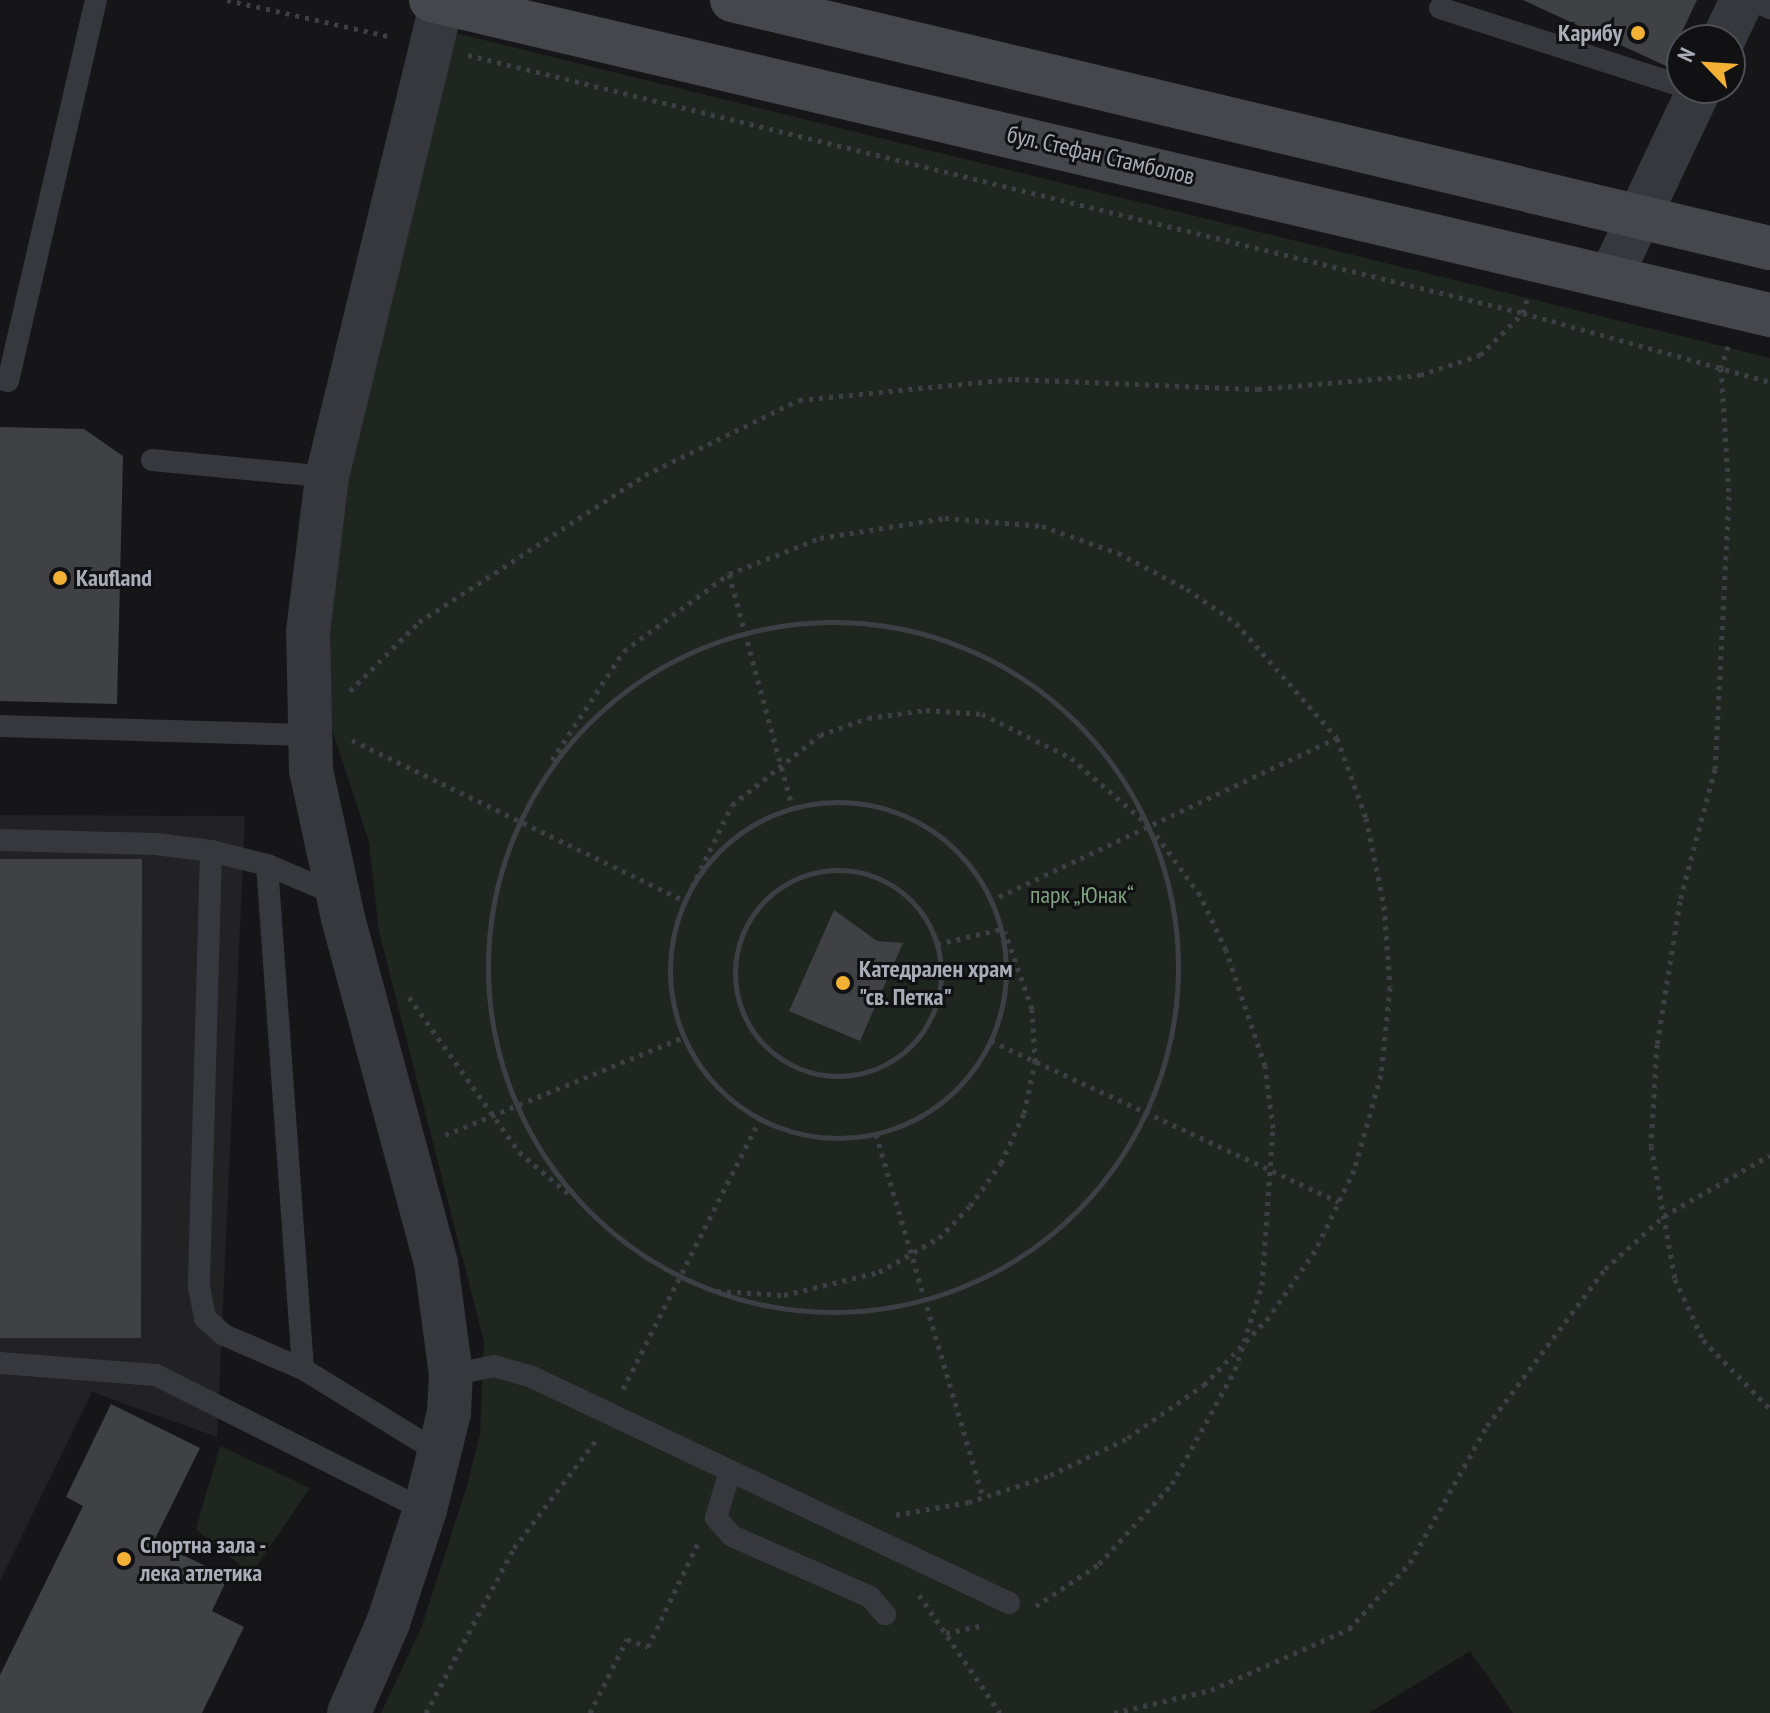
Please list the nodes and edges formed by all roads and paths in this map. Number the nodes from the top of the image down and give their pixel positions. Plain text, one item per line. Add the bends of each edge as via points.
1 (96, 0) edge
2 (227, 0) edge
3 (732, 0) edge
4 (1742, 0) edge
5 (1752, 0) edge
6 (438, 1) edge
7 (1440, 8) dead end
8 (1770, 8) edge
9 (1731, 24) edge
10 (430, 46) junction
11 (1666, 80) edge
12 (1685, 104) edge
13 (1639, 215) junction
14 (1770, 248) edge
15 (1540, 260) junction
16 (1612, 274) junction
17 (1754, 311) edge
18 (1523, 313) junction
19 (1721, 368) junction
20 (0, 379) edge
21 (1770, 382) edge
22 (152, 460) dead end
23 (327, 477) junction
24 (729, 574) junction
25 (743, 634) junction
26 (0, 726) edge
27 (307, 735) junction
28 (1337, 738) junction
29 (780, 762) junction
30 (546, 771) junction
31 (792, 806) junction
32 (522, 820) junction
33 (1150, 827) junction
34 (0, 840) edge
35 (211, 851) junction
36 (267, 865) junction
37 (692, 887) junction
38 (338, 895) junction
39 (685, 901) junction
40 (990, 901) junction
41 (1002, 929) junction
42 (936, 944) junction
43 (401, 986) dead end
44 (684, 1037) junction
45 (991, 1041) junction
46 (1035, 1062) junction
47 (517, 1108) junction
48 (1147, 1113) junction
49 (493, 1117) junction
50 (759, 1121) junction
51 (876, 1134) junction
52 (402, 1151) junction
53 (1770, 1155) edge
54 (1272, 1172) junction
55 (1339, 1202) junction
56 (584, 1207) junction
57 (1664, 1216) junction
58 (915, 1254) junction
59 (680, 1278) junction
60 (705, 1289) junction
61 (927, 1300) junction
62 (1243, 1343) junction
63 (0, 1363) edge
64 (303, 1369) junction
65 (451, 1375) junction
66 (1770, 1409) edge
67 (611, 1414) junction
68 (441, 1454) junction
69 (730, 1471) junction
70 (983, 1498) junction
71 (717, 1503) junction
72 (425, 1510) junction
73 (830, 1518) junction
74 (878, 1540) junction
75 (1012, 1612) junction
76 (885, 1614) dead end
77 (946, 1633) junction
78 (349, 1713) edge
79 (426, 1713) edge
80 (590, 1713) edge
81 (1000, 1713) edge
82 (1114, 1713) edge

1 - 20 lane via 8,381
2 - 10 path
3 - 13 main road
4 - 9 street
5 - 8 lane
6 - 10 street
6 - 15 main road, бул. Стефан Стамболов
7 - 11 lane
10 - 18 path
10 - 23 street
12 - 13 street
13 - 14 main road
13 - 16 street
15 - 16 main road, бул. Стефан Стамболов
15 - 18 path
16 - 17 main road, бул. Стефан Стамболов
17 - 19 path
18 - 19 path
18 - 27 path via 1480,355 1420,375 1258,389 1015,379 799,400 645,475 419,622
19 - 21 path
19 - 57 path via 1729,496 1715,769 1680,901 1657,1044 1651,1146
22 - 23 lane
23 - 27 street via 308,620
24 - 25 path
24 - 28 path via 820,538 882,525 945,518 1042,526 1118,553 1236,623
24 - 30 path via 624,651
25 - 29 path
25 - 30 path via 679,659 632,687
25 - 33 path via 824,621 865,622 982,654 1018,674 1082,726 1116,768
26 - 27 lane
27 - 32 path via 345,737
27 - 38 street
28 - 33 path
28 - 55 path via 1366,818 1384,906 1390,987 1381,1075
29 - 31 path
29 - 33 path via 820,735 868,718 926,710 982,714 1071,758 1114,789
29 - 37 path via 732,805
30 - 32 path
31 - 37 path via 728,843
31 - 40 path via 857,802 911,818 957,850
32 - 39 path
32 - 47 path via 494,903 489,972 493,1027
33 - 40 path
33 - 48 path via 1174,907 1178,991 1162,1074
33 - 54 path via 1200,895 1249,1006 1267,1082
34 - 35 lane via 156,844
35 - 36 lane
35 - 64 lane via 199,1287 205,1318 224,1335
36 - 38 lane
36 - 64 lane
37 - 39 path
38 - 52 street
39 - 44 path via 671,955 675,1011
40 - 41 path
40 - 46 path via 1032,1009
41 - 42 path
41 - 45 path via 1004,1001
42 - 42 path via 907,895 878,877 846,869 812,872 780,886 756,909 740,939 734,972 739,1006 756,1037 781,1060 813,1074 847,1076 880,1067 909,1048 930,1020 940,988
43 - 49 path
44 - 47 path
44 - 50 path via 711,1080
45 - 46 path
45 - 51 path via 946,1099
46 - 48 path
46 - 58 path via 1024,1113 1001,1163 970,1206
47 - 49 path
47 - 56 path via 558,1177
48 - 54 path
48 - 61 path via 1102,1185 1041,1244 968,1286
49 - 52 path
49 - 56 path via 519,1152
50 - 51 path via 810,1136
50 - 59 path
51 - 58 path
52 - 65 street via 436,1263
53 - 57 path
54 - 55 path
54 - 62 path via 1262,1285
55 - 62 path via 1315,1251
56 - 59 path
57 - 66 path via 1675,1279 1703,1340
57 - 82 path via 1605,1269 1487,1426 1410,1563 1349,1629 1211,1690
58 - 60 path via 830,1288 784,1295
58 - 61 path
59 - 60 path
59 - 67 path
60 - 61 path via 808,1312 884,1310
61 - 70 path
62 - 70 path via 1205,1384 1126,1439 1048,1476
62 - 75 path via 1205,1433 1172,1484 1099,1564
63 - 72 lane via 156,1375
64 - 68 lane
65 - 67 lane via 494,1366
65 - 68 street
67 - 69 lane
67 - 79 path via 514,1548
68 - 72 street
69 - 71 lane
69 - 73 lane
70 - 73 path via 903,1515
71 - 76 lane via 716,1518 732,1536 870,1597
71 - 80 path via 648,1647 627,1639
72 - 78 street via 388,1623
73 - 74 lane
74 - 75 lane
74 - 77 path
75 - 77 path
77 - 81 path

